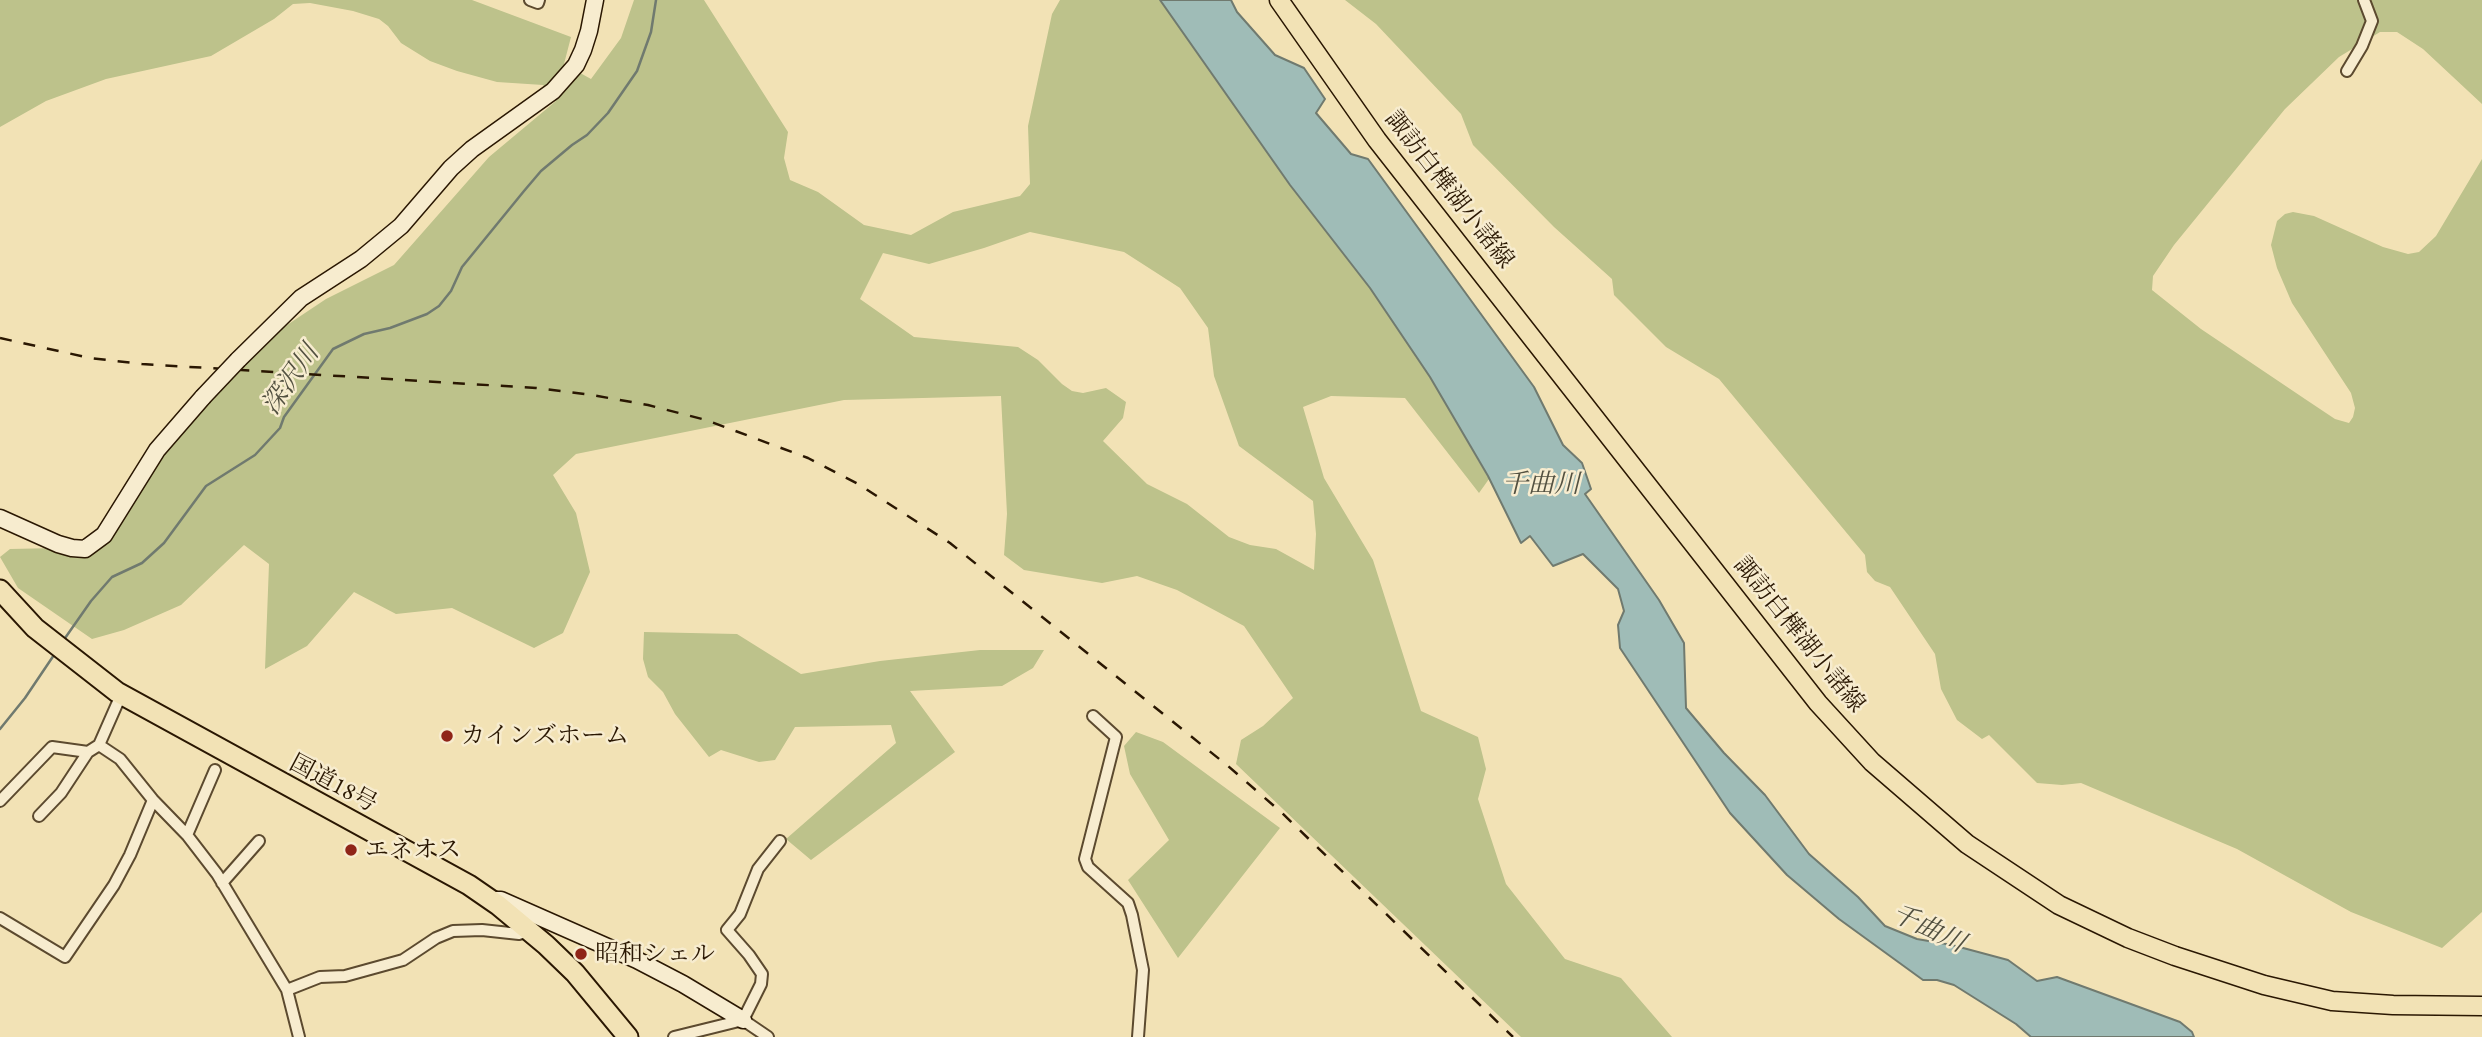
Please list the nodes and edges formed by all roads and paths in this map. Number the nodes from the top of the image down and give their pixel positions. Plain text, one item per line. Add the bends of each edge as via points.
1 (530, 0) edge
2 (539, 0) edge
3 (594, 0) edge
4 (1279, 0) edge
5 (2364, 0) edge
6 (2347, 71) dead end
7 (0, 518) edge
8 (0, 590) edge
9 (0, 605) edge
10 (29, 622) junction
11 (119, 694) junction
12 (1093, 716) dead end
13 (99, 745) junction
14 (88, 752) junction
15 (215, 770) dead end
16 (153, 800) junction
17 (0, 801) edge
18 (39, 816) dead end
19 (187, 835) junction
20 (259, 841) dead end
21 (780, 841) dead end
22 (222, 883) junction
23 (490, 900) junction
24 (0, 918) edge
25 (549, 921) junction
26 (530, 930) junction
27 (287, 990) junction
28 (2482, 1006) edge
29 (743, 1020) junction
30 (299, 1037) edge
31 (628, 1037) edge
32 (674, 1037) edge
33 (768, 1037) edge
34 (1139, 1037) edge

1 - 2 street
3 - 7 street, bridge via 583,50 553,91 472,149 401,226 301,298 238,360 157,450 104,535 85,550 72,548
4 - 28 main road, 諏訪白樺湖小諸線 via 1377,140 1818,702 1872,762 1967,844 2059,905 2175,956 2264,985 2332,1001
5 - 6 street via 2372,22
8 - 10 highway, 国道18号
9 - 10 street
10 - 11 highway, 国道18号
11 - 13 street
11 - 23 highway, 国道18号
12 - 34 street via 1116,737 1085,859 1128,903 1132,915 1143,970
13 - 14 street
13 - 16 street via 120,760
14 - 17 street via 52,747
14 - 18 street
15 - 19 street
16 - 19 street
16 - 24 street via 114,885 65,957
19 - 22 street
20 - 22 street
21 - 29 street via 758,870 740,914 727,930 762,974
22 - 27 street
23 - 25 street via 501,900
23 - 26 highway, 国道18号
25 - 26 street
25 - 29 street via 665,975
26 - 27 street via 519,934 453,932 403,960 345,976 320,976
26 - 31 highway, 国道18号 via 590,990
27 - 30 street
29 - 32 street
29 - 33 street

